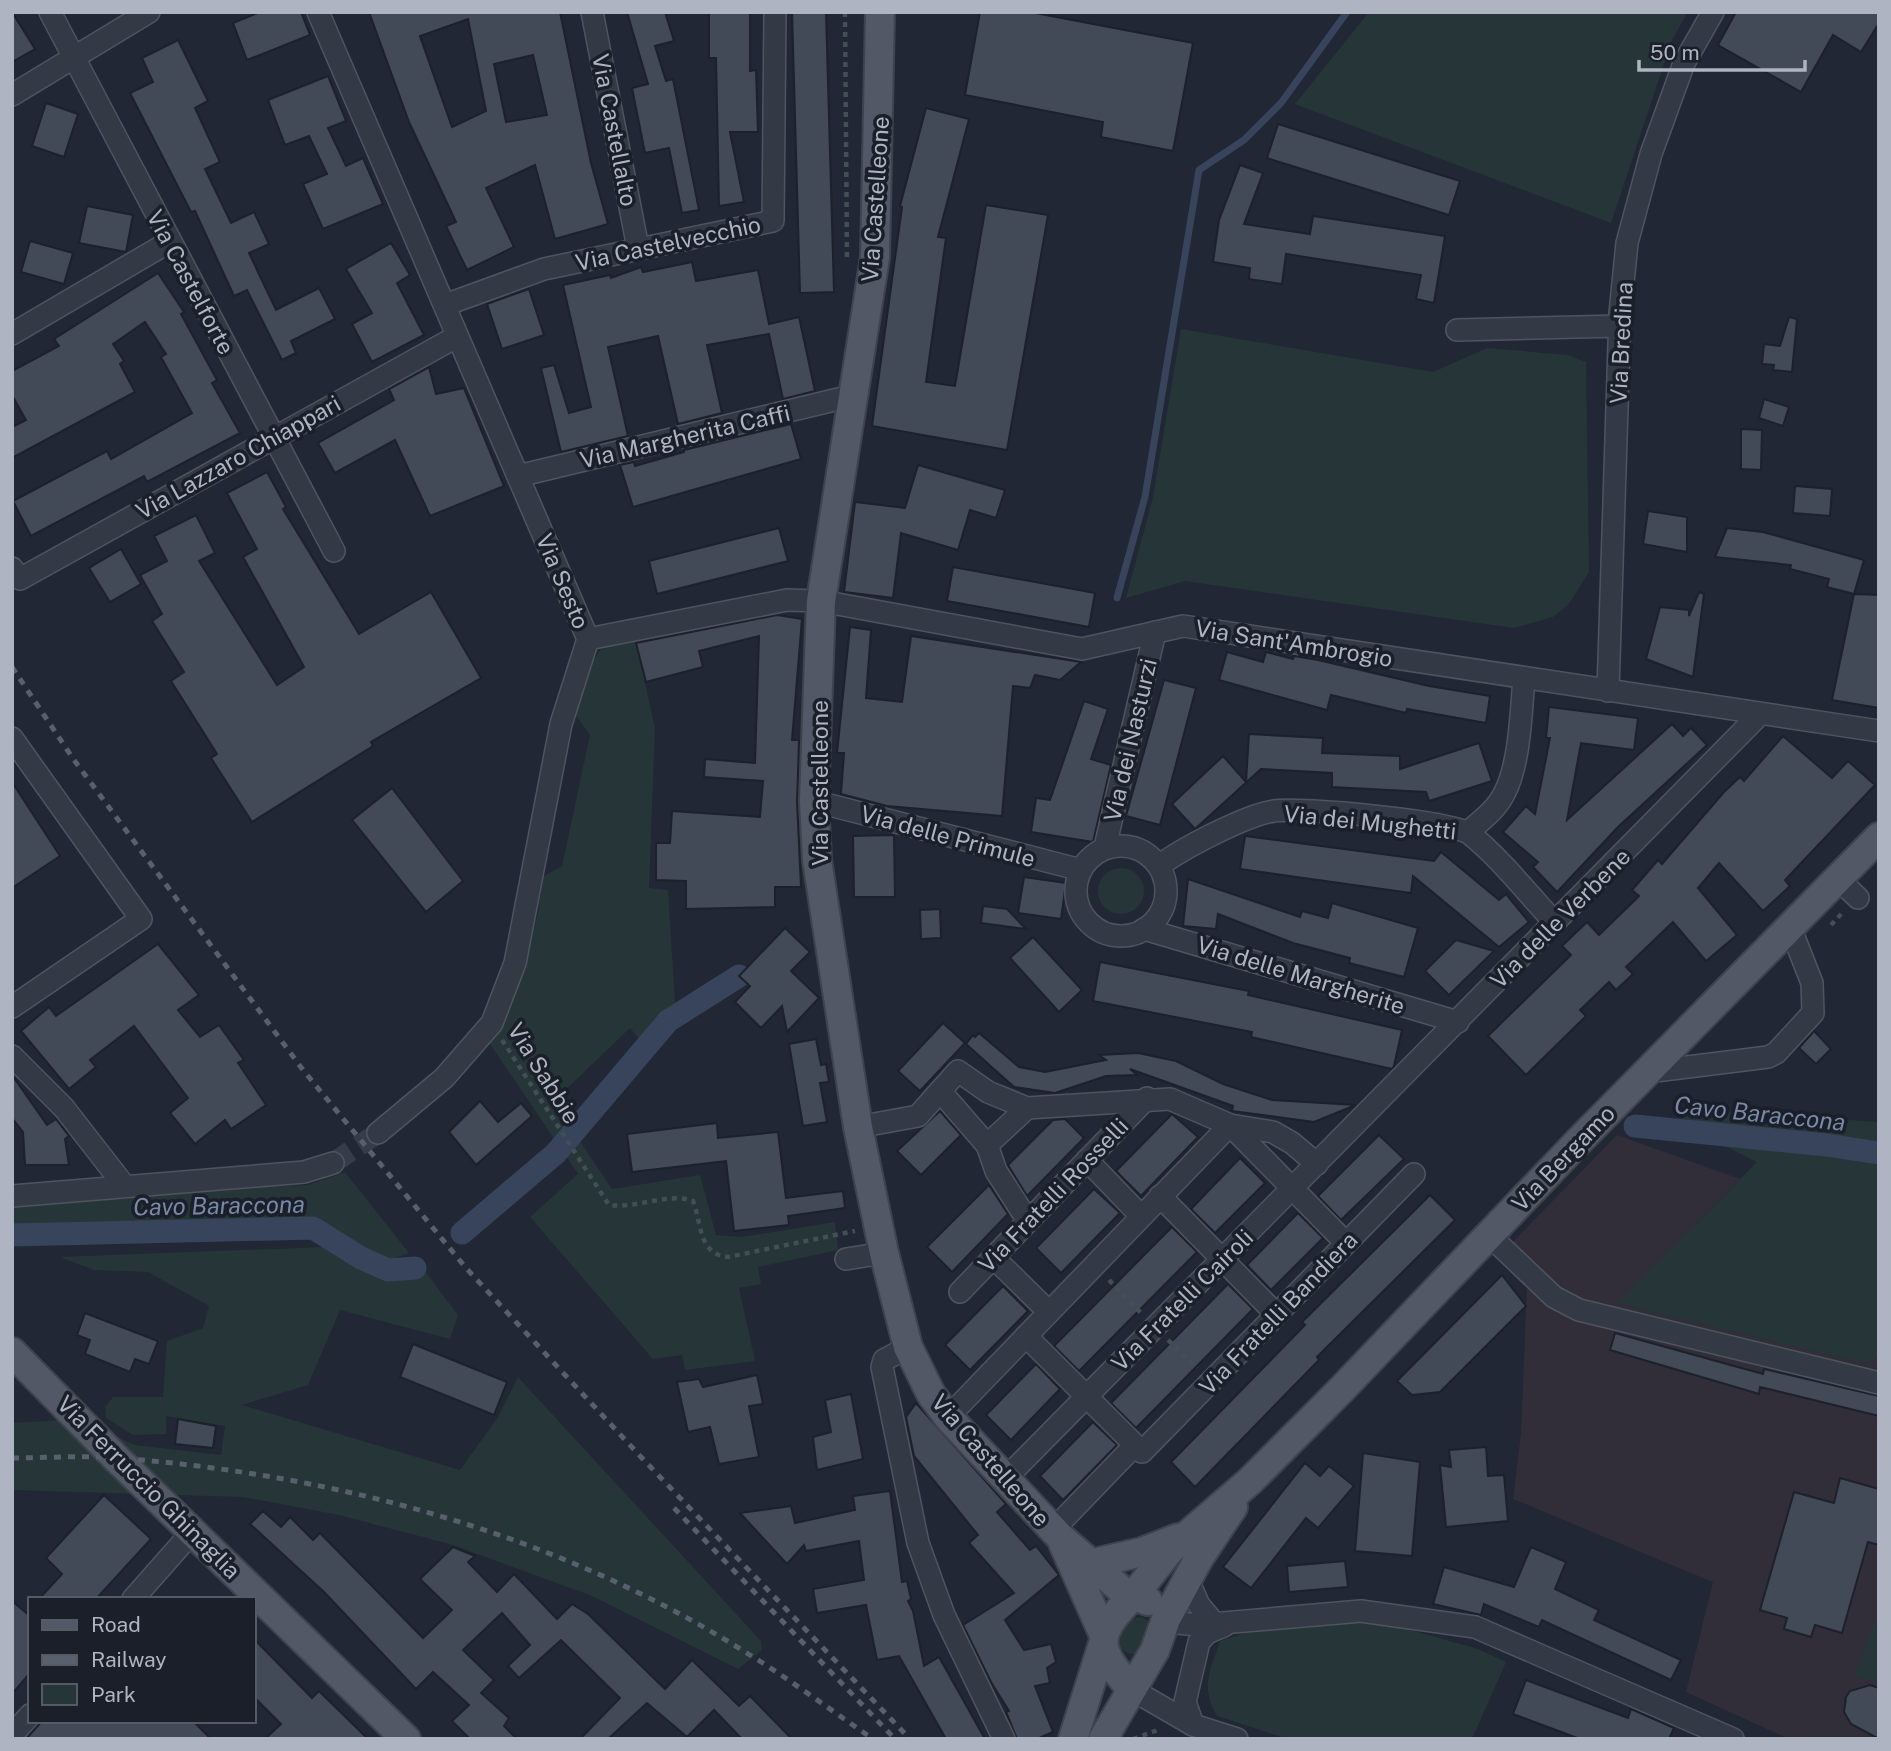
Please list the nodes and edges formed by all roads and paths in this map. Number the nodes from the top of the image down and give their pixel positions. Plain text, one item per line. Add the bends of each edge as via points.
1 (50, 12) edge
2 (149, 12) edge
3 (318, 12) edge
4 (592, 12) edge
5 (775, 12) edge
6 (845, 12) edge
7 (880, 12) edge
8 (1713, 12) edge
9 (74, 58) junction
10 (12, 95) edge
11 (169, 242) junction
12 (638, 248) junction
13 (848, 271) dead end
14 (444, 305) junction
15 (1620, 326) junction
16 (1457, 330) dead end
17 (12, 334) edge
18 (456, 337) junction
19 (851, 396) junction
20 (273, 436) junction
21 (518, 476) junction
22 (334, 551) dead end
23 (16, 573) edge
24 (821, 601) junction
25 (1155, 632) junction
26 (589, 639) junction
27 (1524, 678) junction
28 (1608, 691) junction
29 (1760, 715) junction
30 (1879, 731) edge
31 (12, 738) edge
32 (814, 801) junction
33 (1468, 832) junction
34 (1879, 837) edge
35 (1105, 848) junction
36 (1159, 866) junction
37 (1081, 870) junction
38 (1555, 923) junction
39 (1790, 927) junction
40 (1144, 929) junction
41 (12, 1007) edge
42 (1458, 1022) junction
43 (492, 1023) junction
44 (12, 1056) edge
45 (1647, 1072) junction
46 (940, 1091) junction
47 (1147, 1098) junction
48 (1027, 1108) junction
49 (1360, 1121) joint
50 (1230, 1125) junction
51 (858, 1127) junction
52 (378, 1133) tunnel mouth
53 (987, 1145) junction
54 (1087, 1160) junction
55 (580, 1161) dead end
56 (333, 1163) tunnel mouth
57 (1317, 1164) junction
58 (1414, 1174) dead end
59 (123, 1184) junction
60 (1292, 1189) junction
61 (12, 1196) edge
62 (1160, 1196) junction
63 (1141, 1216) junction
64 (1028, 1221) junction
65 (1489, 1235) junction
66 (1346, 1243) junction
67 (884, 1253) junction
68 (993, 1257) junction
69 (846, 1259) dead end
70 (1222, 1259) junction
71 (960, 1292) dead end
72 (1049, 1312) junction
73 (1276, 1314) junction
74 (1026, 1336) junction
75 (908, 1347) junction
76 (12, 1352) edge
77 (1879, 1383) edge
78 (1087, 1396) junction
79 (948, 1417) junction
80 (1138, 1448) junction
81 (1005, 1479) junction
82 (1250, 1481) junction
83 (193, 1531) junction
84 (1056, 1533) junction
85 (1184, 1536) junction
86 (1094, 1563) junction
87 (1188, 1580) junction
88 (135, 1597) edge
89 (1132, 1597) junction
90 (1166, 1620) junction
91 (1223, 1622) junction
92 (1102, 1644) junction
93 (1146, 1663) junction
94 (1131, 1689) junction
95 (28, 1717) edge
96 (1193, 1725) junction
97 (12, 1735) edge
98 (406, 1739) edge
99 (1004, 1739) edge
100 (1073, 1739) edge
101 (1103, 1739) edge
102 (1237, 1739) edge
103 (1733, 1739) edge

1 - 9 street, Via Castelforte
2 - 9 street
3 - 14 street, Via Sesto
4 - 12 street, Via Castellalto
5 - 12 street, Via Castelvecchio via 774,221
6 - 13 path
7 - 19 main road, Via Castelleone via 875,257
8 - 15 street, Via Bredina via 1684,63 1651,154 1628,243
9 - 10 street
9 - 11 street, Via Castelforte
11 - 17 street
11 - 20 street, Via Castelforte
12 - 14 street, Via Castelvecchio via 544,269
14 - 18 street, Via Sesto
15 - 16 street
15 - 28 street, Via Bredina
18 - 20 street, Via Lazzaro Chiappari
18 - 21 street, Via Sesto
19 - 21 street, Via Margherita Caffi
19 - 24 main road, Via Castelleone
20 - 22 street, Via Castelforte
20 - 23 street, Via Lazzaro Chiappari
21 - 26 street, Via Sesto
24 - 25 street, Via Sant'Ambrogio via 1082,649
24 - 26 street, Via Sant'Ambrogio via 787,600
24 - 32 main road, Via Castelleone
25 - 27 street, Via Sant'Ambrogio via 1184,626
25 - 35 street, Via dei Nasturzi
26 - 43 street, Via Sesto via 561,724 515,963
27 - 28 street, Via Sant'Ambrogio
27 - 33 street via 1518,742 1506,791 1492,812
28 - 29 street, Via Sant'Ambrogio
29 - 30 street, Via Sant'Ambrogio
29 - 38 street, Via delle Verbene
31 - 41 street via 141,919
32 - 37 street, Via delle Primule
32 - 51 main road, Via Castelleone via 817,860
33 - 36 street, Via dei Mughetti via 1358,815 1274,811 1244,821
33 - 38 street, Via dei Mughetti
34 - 39 main road, Via Bergamo via 1848,888
35 - 36 street via 1125,845 1144,851
35 - 37 street
36 - 40 street via 1166,885 1164,905 1154,923
37 - 40 street via 1075,897 1085,920 1116,937
38 - 42 street, Via delle Verbene
39 - 45 main road, Via Bergamo
39 - 45 street via 1812,983 1813,1013 1776,1053
40 - 42 street, Via delle Margherite
42 - 49 street, Via delle Verbene
43 - 52 street, Via Sesto via 444,1078
43 - 55 path, Via Sabbie
44 - 59 street via 64,1108
45 - 65 main road, Via Bergamo
46 - 48 street via 958,1071 988,1092
46 - 51 street via 918,1116
46 - 53 street
47 - 48 street
47 - 50 street via 1170,1099
47 - 54 street, Via Fratelli Rosselli
48 - 53 street
49 - 57 street, Via Fratelli Cairoli
50 - 57 street via 1273,1132
50 - 60 street
50 - 62 street
51 - 67 main road, Via Castelleone
53 - 64 street via 996,1171
54 - 63 street
54 - 64 street, Via Fratelli Rosselli
56 - 59 street via 304,1172
57 - 60 street, Via Fratelli Cairoli
58 - 66 street, Via Fratelli Bandiera
59 - 61 street
60 - 66 street
60 - 70 street, Via Fratelli Cairoli
62 - 63 street
62 - 70 street
63 - 72 street
64 - 68 street, Via Fratelli Rosselli
65 - 77 street via 1554,1297 1579,1310
65 - 82 main road, Via Bergamo
66 - 73 street, Via Fratelli Bandiera
67 - 69 street
67 - 75 main road, Via Castelleone
68 - 71 street, Via Fratelli Rosselli
68 - 72 street
70 - 73 street
70 - 78 street, Via Fratelli Cairoli
72 - 74 street
73 - 80 street, Via Fratelli Bandiera
74 - 78 street
74 - 79 street
75 - 79 main road, Via Castelleone
75 - 99 street via 884,1360 882,1367 918,1543 944,1615
76 - 83 main road, Via Ferruccio Ghinaglia
78 - 80 street
78 - 81 street, Via Fratelli Cairoli
79 - 81 main road, Via Castelleone
80 - 84 street, Via Fratelli Bandiera
81 - 84 main road, Via Castelleone
82 - 85 main road, Via Bergamo
82 - 87 main road, Via Bergamo
83 - 88 street
83 - 98 main road, Via Ferruccio Ghinaglia
84 - 86 main road, Via Castelleone
84 - 92 main road, Via Castelleone
85 - 86 main road, Via Bergamo
85 - 89 main road, Via Bergamo
86 - 89 main road, Via Castelleone
87 - 90 main road, Via Bergamo
87 - 91 street via 1199,1605
89 - 90 main road via 1153,1604
89 - 92 main road via 1115,1614
90 - 91 street via 1199,1625
90 - 93 main road
91 - 96 street via 1199,1642 1185,1702
91 - 103 street via 1361,1611 1475,1627
92 - 93 main road via 1111,1657
92 - 94 main road, Via Castelleone via 1109,1664
92 - 100 main road
93 - 94 main road
94 - 96 street
94 - 101 main road
95 - 97 street
96 - 102 street

